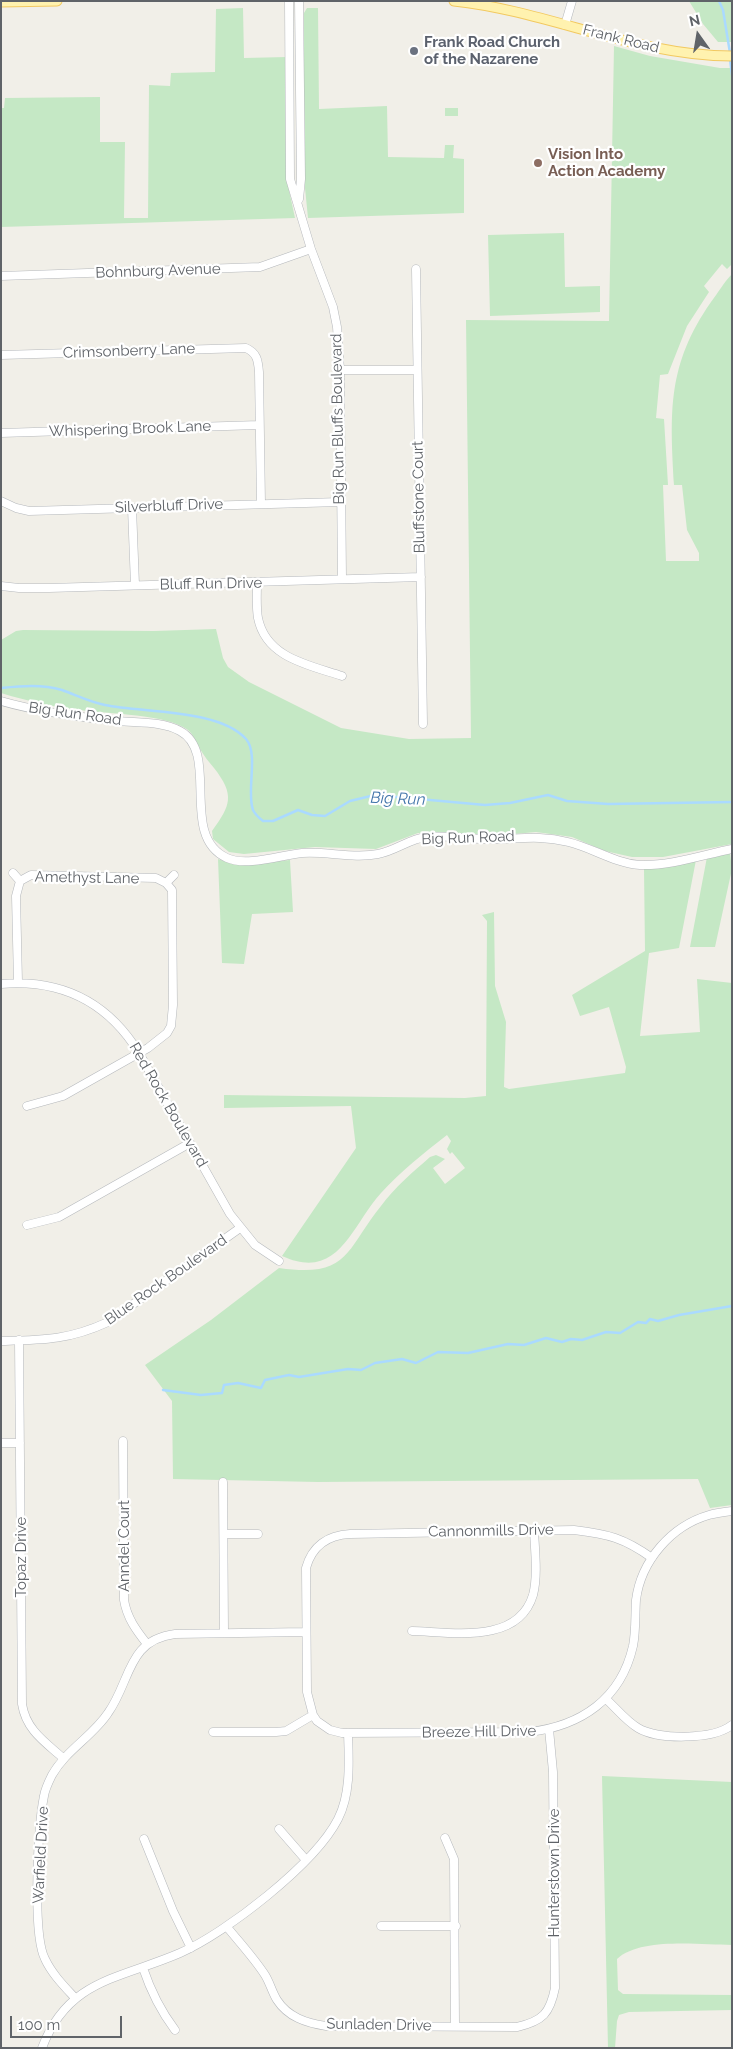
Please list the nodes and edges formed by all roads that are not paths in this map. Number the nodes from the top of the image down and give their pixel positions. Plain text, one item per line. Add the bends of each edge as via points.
1 (57, 1) edge
2 (290, 1) edge
3 (300, 1) edge
4 (454, 1) edge
5 (572, 1) edge
6 (1, 2) edge
7 (565, 25) junction
8 (732, 56) edge
9 (299, 204) junction
10 (310, 249) junction
11 (416, 269) dead end
12 (1, 276) edge
13 (1, 355) edge
14 (340, 370) junction
15 (417, 370) junction
16 (259, 425) junction
17 (1, 433) edge
18 (1, 500) edge
19 (340, 502) junction
20 (261, 504) junction
21 (132, 508) junction
22 (421, 577) junction
23 (342, 579) junction
24 (257, 583) junction
25 (135, 585) junction
26 (1, 586) edge
27 (342, 676) dead end
28 (1, 701) edge
29 (423, 724) dead end
30 (732, 849) edge
31 (13, 873) dead end
32 (174, 875) dead end
33 (20, 882) junction
34 (166, 883) junction
35 (18, 982) junction
36 (1, 984) edge
37 (139, 1053) junction
38 (27, 1106) dead end
39 (190, 1143) junction
40 (27, 1225) dead end
41 (240, 1228) junction
42 (280, 1261) dead end
43 (19, 1340) junction
44 (1, 1341) edge
45 (1, 1442) edge
46 (123, 1442) dead end
47 (20, 1443) junction
48 (223, 1482) dead end
49 (732, 1511) edge
50 (534, 1531) junction
51 (224, 1534) junction
52 (258, 1534) dead end
53 (652, 1558) junction
54 (412, 1631) dead end
55 (305, 1632) junction
56 (224, 1633) junction
57 (147, 1644) junction
58 (606, 1699) junction
59 (313, 1715) junction
60 (732, 1725) edge
61 (549, 1729) junction
62 (213, 1732) dead end
63 (348, 1733) junction
64 (64, 1758) junction
65 (278, 1829) dead end
66 (445, 1838) dead end
67 (144, 1839) dead end
68 (306, 1860) junction
69 (381, 1926) dead end
70 (456, 1926) junction
71 (227, 1927) junction
72 (191, 1948) junction
73 (143, 1968) junction
74 (75, 1998) junction
75 (545, 2015) junction
76 (551, 2022) dead end
77 (455, 2026) junction
78 (174, 2030) dead end
79 (42, 2048) edge

1 - 6 main road
2 - 9 street, Big Run Bluffs Boulevard via 290,179
3 - 9 street, Big Run Bluffs Boulevard
4 - 7 main road, Frank Road via 506,9
5 - 7 street
7 - 8 main road, Frank Road via 653,48
9 - 10 street, Big Run Bluffs Boulevard
10 - 12 street, Bohnburg Avenue via 260,267
10 - 14 street, Big Run Bluffs Boulevard via 333,307
11 - 15 street, Bluffstone Court
13 - 16 street, Crimsonberry Lane via 246,348 258,358
14 - 15 street
14 - 19 street, Big Run Bluffs Boulevard
15 - 22 street, Bluffstone Court
16 - 17 street, Whispering Brook Lane
16 - 20 street
18 - 21 street, Silverbluff Drive via 29,510
19 - 20 street, Silverbluff Drive
19 - 23 street, Big Run Bluffs Boulevard
20 - 21 street, Silverbluff Drive
21 - 25 street
22 - 23 street, Bluff Run Drive
22 - 29 street, Bluffstone Court
23 - 24 street, Bluff Run Drive
24 - 25 street, Bluff Run Drive
24 - 27 street via 258,617 270,645 290,659
25 - 26 street, Bluff Run Drive
28 - 30 street, Big Run Road via 75,716 179,730 190,740 196,752 202,824 207,838 220,854 234,861 310,852 379,854 418,838 438,836 485,839 545,837 642,865
31 - 33 street
32 - 34 street
33 - 34 street, Amethyst Lane via 31,876 156,878
33 - 35 street, Amethyst Lane via 16,896
34 - 37 street via 172,890 173,1019 167,1033
35 - 36 street, Red Rock Boulevard
35 - 37 street, Red Rock Boulevard via 54,987 94,1004 114,1020
37 - 38 street via 62,1096
37 - 39 street, Red Rock Boulevard
39 - 40 street via 59,1217
39 - 41 street, Red Rock Boulevard
41 - 42 street, Red Rock Boulevard via 255,1245
41 - 43 street, Blue Rock Boulevard via 108,1322 70,1337
43 - 44 street, Blue Rock Boulevard
43 - 47 street, Topaz Drive
45 - 47 street
46 - 57 street, Anndel Court via 124,1600 130,1620
47 - 64 street, Topaz Drive via 22,1704 34,1732
48 - 51 street
49 - 53 street, Breeze Hill Drive via 687,1524
50 - 53 street, Cannonmills Drive via 574,1530 608,1534
50 - 54 street via 533,1595 511,1625 486,1632
50 - 55 street, Cannonmills Drive via 332,1537 312,1553 306,1568
51 - 52 street
51 - 56 street
53 - 58 street, Breeze Hill Drive via 636,1600 634,1645 618,1683
55 - 56 street
55 - 59 street via 307,1692
56 - 57 street via 165,1635
57 - 64 street, Warfield Drive via 131,1665 108,1714
58 - 60 street via 636,1727 646,1732 711,1735
58 - 61 street, Breeze Hill Drive via 581,1718
59 - 62 street via 286,1731
59 - 63 street, Breeze Hill Drive via 330,1730
61 - 63 street, Breeze Hill Drive via 530,1732
61 - 75 street, Hunterstown Drive via 553,1772 555,1988
63 - 68 street via 346,1794 338,1818 324,1841
64 - 74 street, Warfield Drive via 44,1794 39,1828 38,1928 44,1959
65 - 68 street
66 - 70 street via 454,1859
67 - 72 street
68 - 71 street
69 - 70 street
70 - 77 street
71 - 72 street
71 - 77 street, Sunladen Drive via 266,1977 276,1999 300,2020 326,2026
72 - 73 street
73 - 74 street via 100,1982
73 - 78 street via 151,1993
74 - 79 street via 48,2031
75 - 76 street
75 - 77 street, Sunladen Drive via 532,2023 517,2026

